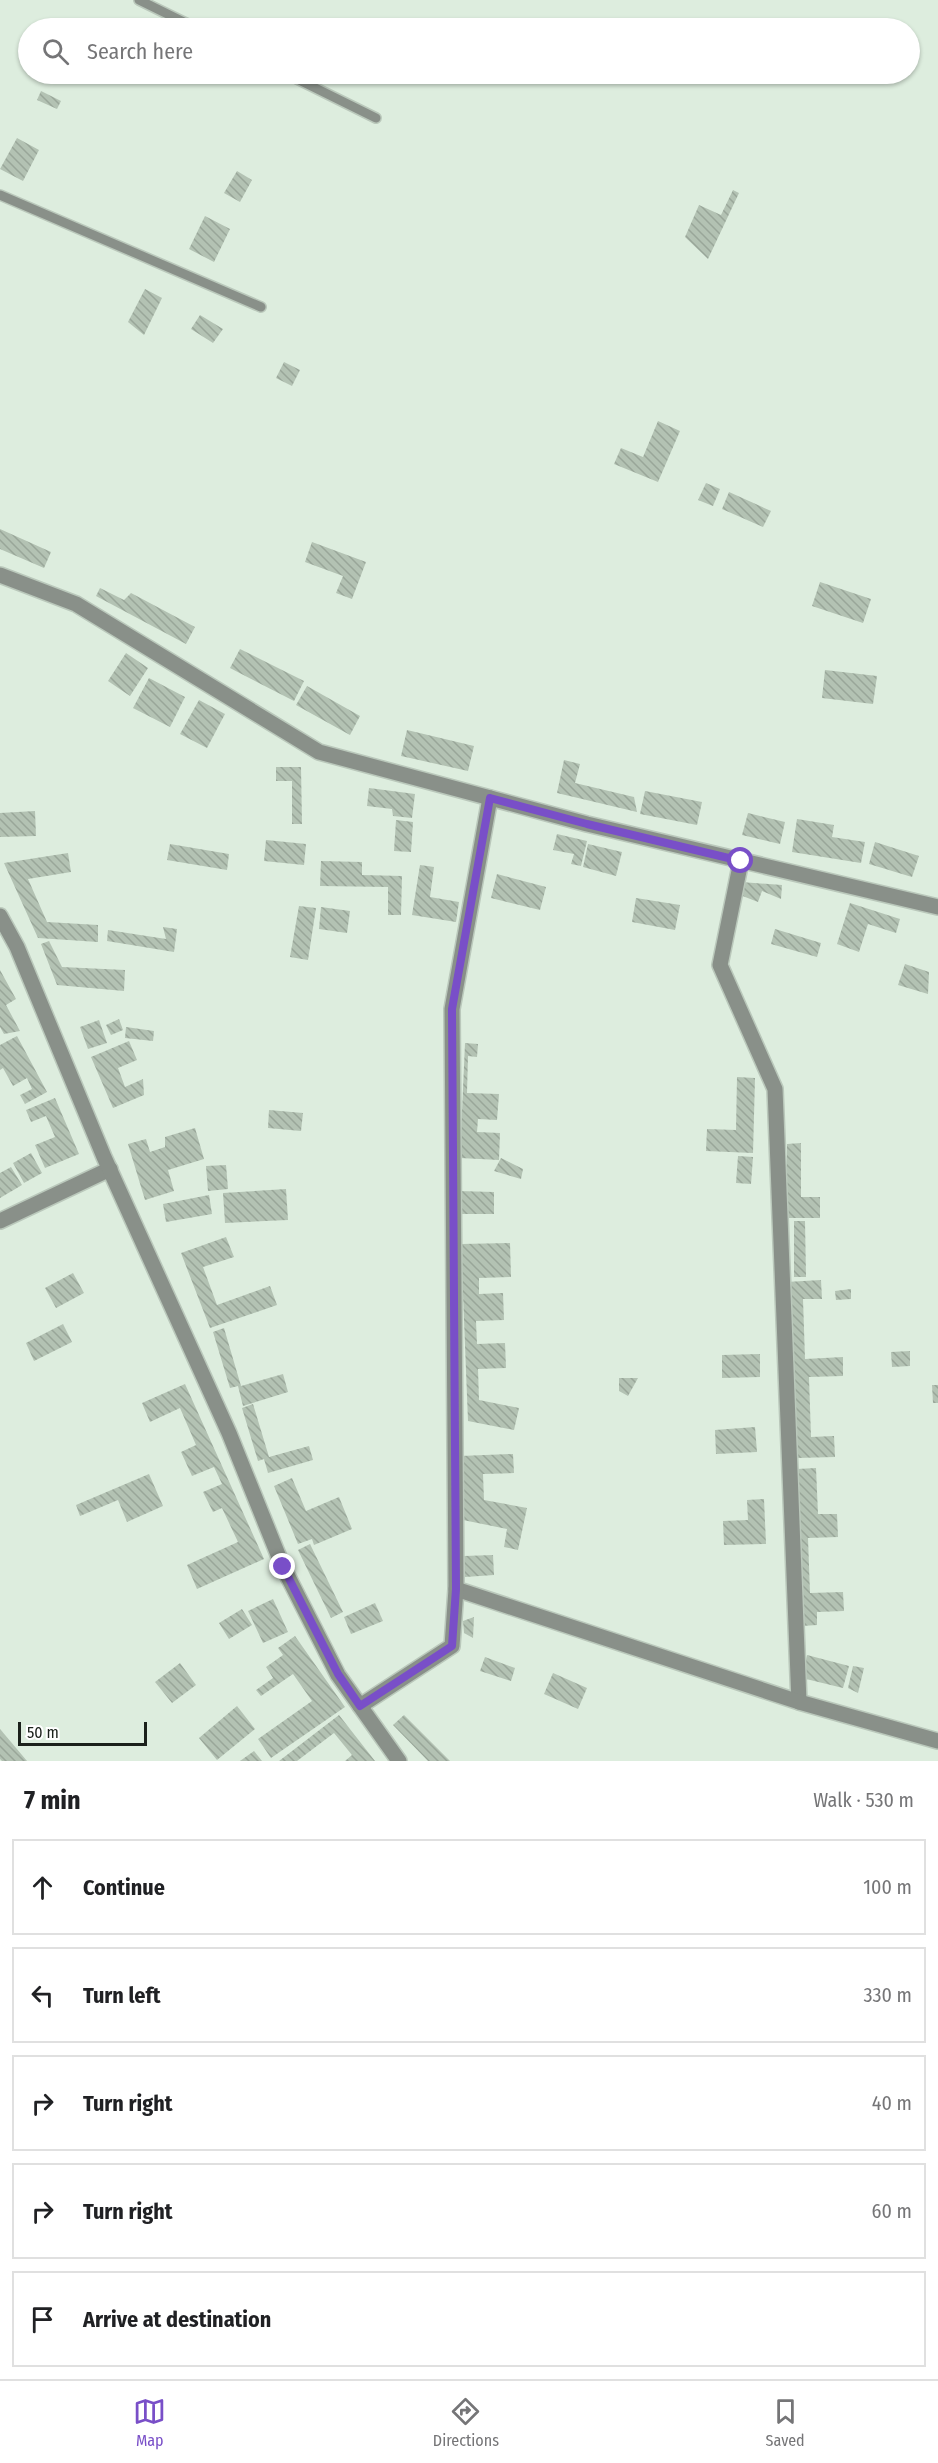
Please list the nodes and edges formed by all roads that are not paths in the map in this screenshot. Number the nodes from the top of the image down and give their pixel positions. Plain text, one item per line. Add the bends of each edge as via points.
1 (139, 0) edge
2 (176, 18) edge
3 (307, 84) edge
4 (376, 118) dead end
5 (0, 195) edge
6 (261, 307) dead end
7 (0, 575) edge
8 (490, 798) junction
9 (741, 861) junction
10 (938, 907) edge
11 (0, 916) edge
12 (110, 1169) junction
13 (0, 1221) edge
14 (456, 1589) junction
15 (798, 1702) junction
16 (360, 1706) junction
17 (938, 1741) edge
18 (395, 1759) edge

1 - 2 lane
3 - 4 lane
5 - 6 lane
7 - 8 street via 75,604 319,752
8 - 9 street
8 - 14 street via 452,1009
9 - 10 street
9 - 15 street via 720,965 775,1089
11 - 12 street via 17,947
12 - 13 street
12 - 16 street via 283,1567 338,1674
14 - 15 street
14 - 16 street via 452,1646
15 - 17 street
16 - 18 street

